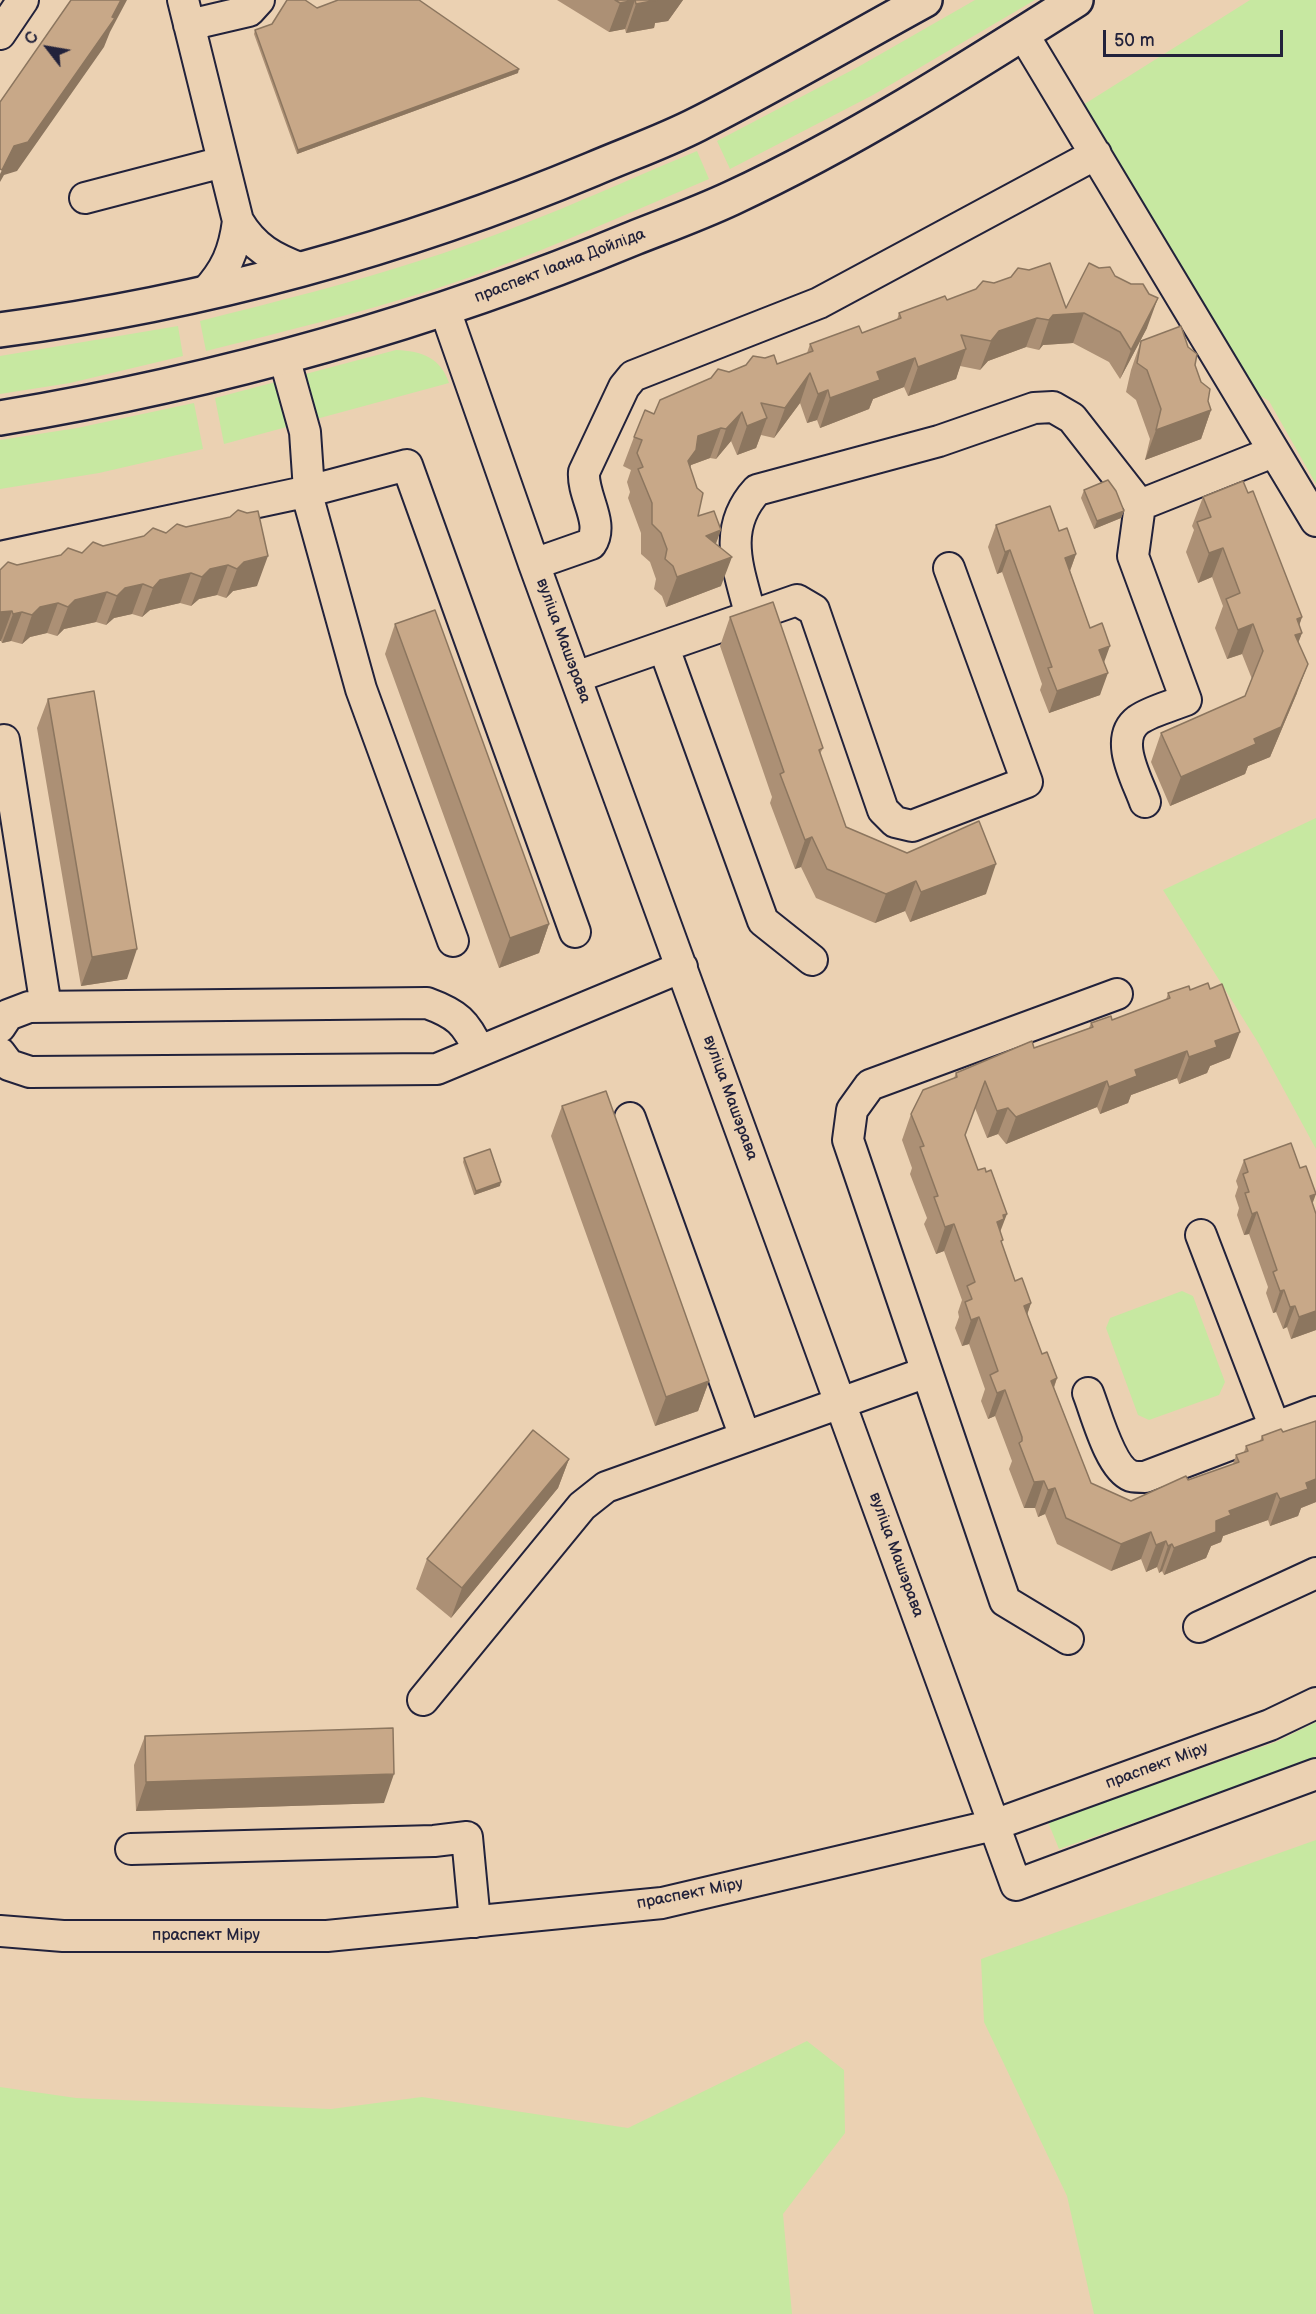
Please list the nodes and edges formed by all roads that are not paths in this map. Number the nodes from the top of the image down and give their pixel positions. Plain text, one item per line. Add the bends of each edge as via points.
1 (23, 0) edge
2 (259, 0) edge
3 (925, 0) edge
4 (1076, 0) edge
5 (186, 13) edge
6 (0, 34) edge
7 (1023, 34) junction
8 (1096, 154) junction
9 (223, 162) junction
10 (85, 198) dead end
11 (238, 221) junction
12 (302, 269) junction
13 (205, 293) junction
14 (445, 310) junction
15 (0, 330) edge
16 (284, 357) junction
17 (0, 418) edge
18 (1273, 452) junction
19 (309, 491) junction
20 (1140, 505) junction
21 (1316, 521) edge
22 (0, 557) edge
23 (534, 564) junction
24 (949, 568) dead end
25 (751, 617) junction
26 (664, 648) junction
27 (576, 677) junction
28 (4, 740) dead end
29 (1145, 802) dead end
30 (575, 932) dead end
31 (453, 941) dead end
32 (812, 960) dead end
33 (682, 967) junction
34 (1117, 994) dead end
35 (46, 1007) junction
36 (0, 1027) edge
37 (479, 1051) junction
38 (0, 1053) edge
39 (630, 1118) dead end
40 (1201, 1235) dead end
41 (927, 1372) junction
42 (1088, 1393) dead end
43 (840, 1402) junction
44 (1316, 1412) edge
45 (1275, 1428) junction
46 (745, 1437) junction
47 (1316, 1573) edge
48 (1199, 1627) dead end
49 (1068, 1639) dead end
50 (423, 1700) dead end
51 (1316, 1703) edge
52 (1316, 1774) edge
53 (994, 1825) junction
54 (131, 1849) dead end
55 (475, 1922) junction
56 (0, 1931) edge

1 - 6 street
2 - 5 street via 249,11
3 - 12 main road via 697,125 495,207 418,235
4 - 7 main road, праспект Іаана Дойліда
5 - 9 street
7 - 8 street
7 - 14 main road, праспект Іаана Дойліда via 886,118 732,198
8 - 18 street
8 - 23 street via 819,303 633,376 624,387 584,472 583,486 597,536 591,544
9 - 10 street
9 - 11 street
11 - 12 street via 261,251
11 - 13 street via 230,260
12 - 13 main road
13 - 15 main road
14 - 16 main road, праспект Іаана Дойліда
14 - 23 street, вуліца Машэрава
16 - 17 main road, праспект Іаана Дойліда via 74,406
16 - 19 street via 305,432
18 - 20 street
18 - 21 street
19 - 22 street
19 - 30 street via 407,465
19 - 31 street via 362,689
20 - 25 street via 1072,418 1053,407 1034,408 939,441 757,490 749,498 734,534
20 - 29 street via 1133,556 1186,700 1138,720 1127,734 1127,750
23 - 27 street, вуліца Машэрава
24 - 25 street via 1027,782 912,826 895,822 883,810 814,610 797,600
25 - 26 street
26 - 27 street
26 - 32 street via 763,921
27 - 33 street, вуліца Машэрава
28 - 35 street
33 - 37 street
33 - 43 street, вуліца Машэрава
34 - 41 street via 870,1085 852,1110 848,1140
35 - 36 street via 18,1009
35 - 37 street via 427,1003 451,1012 470,1030
37 - 38 street via 437,1069 30,1072 9,1065
39 - 46 street
40 - 45 street
41 - 43 street
41 - 49 street via 1005,1601
42 - 45 street via 1113,1456 1120,1469 1132,1476 1145,1477
43 - 46 street
43 - 53 street, вуліца Машэрава
44 - 45 street
46 - 50 street via 606,1487 582,1506
47 - 48 street
51 - 53 street, праспект Міру via 1270,1725
52 - 53 street, вуліца Машэрава via 1016,1885
53 - 55 street, праспект Міру via 662,1903
54 - 55 street via 467,1837
55 - 56 street, праспект Міру via 327,1936 63,1936

